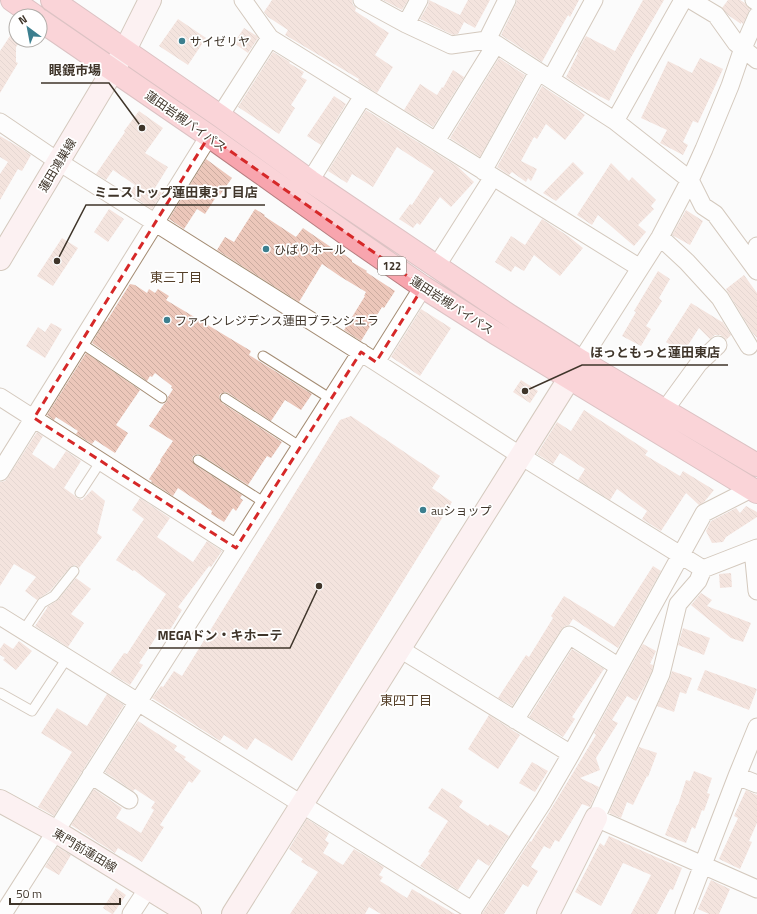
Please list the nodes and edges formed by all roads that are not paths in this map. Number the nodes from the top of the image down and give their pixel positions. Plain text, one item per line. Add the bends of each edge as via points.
1 (12, 0) edge
2 (52, 0) edge
3 (150, 0) edge
4 (243, 0) edge
5 (362, 0) edge
6 (419, 0) edge
7 (507, 0) edge
8 (594, 0) edge
9 (683, 0) edge
10 (691, 0) edge
11 (754, 0) edge
12 (757, 2) edge
13 (24, 8) edge
14 (757, 16) edge
15 (406, 24) junction
16 (48, 26) edge
17 (270, 38) junction
18 (749, 41) edge
19 (492, 42) junction
20 (125, 50) junction
21 (757, 60) edge
22 (112, 70) junction
23 (545, 75) junction
24 (363, 96) junction
25 (220, 116) junction
26 (615, 121) junction
27 (0, 122) edge
28 (209, 136) junction
29 (436, 141) junction
30 (59, 162) junction
31 (488, 174) junction
32 (690, 180) junction
33 (310, 181) junction
34 (155, 223) junction
35 (660, 237) junction
36 (757, 246) edge
37 (0, 260) edge
38 (436, 267) junction
39 (754, 267) edge
40 (640, 268) junction
41 (423, 287) junction
42 (81, 343) junction
43 (718, 345) dead end
44 (749, 346) dead end
45 (361, 352) junction
46 (263, 356) dead end
47 (376, 362) junction
48 (575, 370) junction
49 (0, 397) edge
50 (162, 398) dead end
51 (226, 398) dead end
52 (331, 399) junction
53 (664, 410) junction
54 (34, 418) junction
55 (301, 447) junction
56 (521, 456) junction
57 (198, 460) dead end
58 (102, 461) junction
59 (757, 465) edge
60 (0, 472) edge
61 (754, 490) edge
62 (80, 493) dead end
63 (265, 503) junction
64 (236, 548) junction
65 (755, 549) edge
66 (681, 555) junction
67 (703, 569) junction
68 (74, 571) dead end
69 (757, 591) edge
70 (0, 616) edge
71 (23, 631) junction
72 (400, 649) junction
73 (67, 658) junction
74 (619, 667) junction
75 (0, 693) edge
76 (138, 702) junction
77 (515, 720) junction
78 (757, 727) edge
79 (753, 749) edge
80 (571, 754) junction
81 (91, 775) junction
82 (737, 776) junction
83 (757, 784) edge
84 (129, 800) dead end
85 (0, 801) edge
86 (302, 804) junction
87 (596, 818) junction
88 (55, 831) junction
89 (702, 865) junction
90 (148, 888) junction
91 (757, 889) edge
92 (472, 912) edge
93 (2, 914) edge
94 (131, 914) edge
95 (190, 914) edge
96 (233, 914) edge
97 (548, 914) edge
98 (684, 914) edge

1 - 13 highway
2 - 20 highway, 蓮田岩槻バイパス / 122
3 - 20 street, 蓮田鴻巣線
4 - 17 street
5 - 15 street
6 - 15 street
7 - 19 street
8 - 23 street
9 - 26 street
10 - 18 street via 716,15 736,43
11 - 12 street
14 - 18 street
15 - 19 street via 451,45
16 - 22 highway, 蓮田岩槻バイパス / 122
17 - 24 street
17 - 25 street
18 - 21 street
18 - 32 street
19 - 23 street
19 - 29 street
20 - 22 street, 蓮田鴻巣線
20 - 25 highway, 蓮田岩槻バイパス / 122
22 - 28 highway, 蓮田岩槻バイパス / 122
22 - 30 street, 蓮田鴻巣線
23 - 26 street
23 - 31 street
24 - 29 street
24 - 33 street
25 - 33 highway, 蓮田岩槻バイパス / 122
26 - 32 street
27 - 30 street
28 - 34 street
28 - 41 highway, 蓮田岩槻バイパス / 122
29 - 31 street
30 - 34 street
30 - 37 street, 蓮田鴻巣線
31 - 38 street
31 - 40 street
32 - 35 street
32 - 39 street via 703,206 715,214
33 - 38 highway, 蓮田岩槻バイパス / 122
34 - 42 street
34 - 45 street
35 - 40 street
35 - 44 street via 720,298
36 - 39 street
38 - 48 highway, 蓮田岩槻バイパス / 122 via 510,316
40 - 48 street
41 - 47 street
41 - 48 highway, 蓮田岩槻バイパス / 122 via 497,334
42 - 50 lane
42 - 54 street
43 - 53 street via 699,363
45 - 47 street
45 - 52 street
46 - 52 lane
47 - 56 street
48 - 53 highway, 蓮田岩槻バイパス / 122
48 - 56 street
48 - 61 highway, 蓮田岩槻バイパス / 122
49 - 54 street
51 - 55 lane
52 - 55 street
53 - 59 highway, 蓮田岩槻バイパス / 122
54 - 58 street
54 - 60 street
55 - 63 street
56 - 66 street
56 - 72 street
57 - 63 lane
58 - 62 lane
58 - 64 street
61 - 66 street via 704,513
63 - 64 street
64 - 76 street
65 - 67 street
65 - 69 street
66 - 67 street
66 - 74 street
67 - 87 street via 698,581 678,604 661,674
68 - 71 lane via 54,596 42,603
70 - 71 street
71 - 73 street
72 - 77 street
72 - 86 street
73 - 75 lane via 32,711
73 - 76 street
74 - 77 street via 569,636
74 - 80 street
76 - 81 street
76 - 86 street
77 - 80 street
78 - 79 street
79 - 82 street
80 - 92 street
81 - 84 street
81 - 88 street
82 - 83 street
82 - 89 street
85 - 88 street, 東門前蓮田線
86 - 92 street
86 - 96 street
87 - 89 street
87 - 97 street
88 - 90 street, 東門前蓮田線
88 - 93 street
89 - 91 street
89 - 98 street
90 - 94 street
90 - 95 street, 東門前蓮田線

